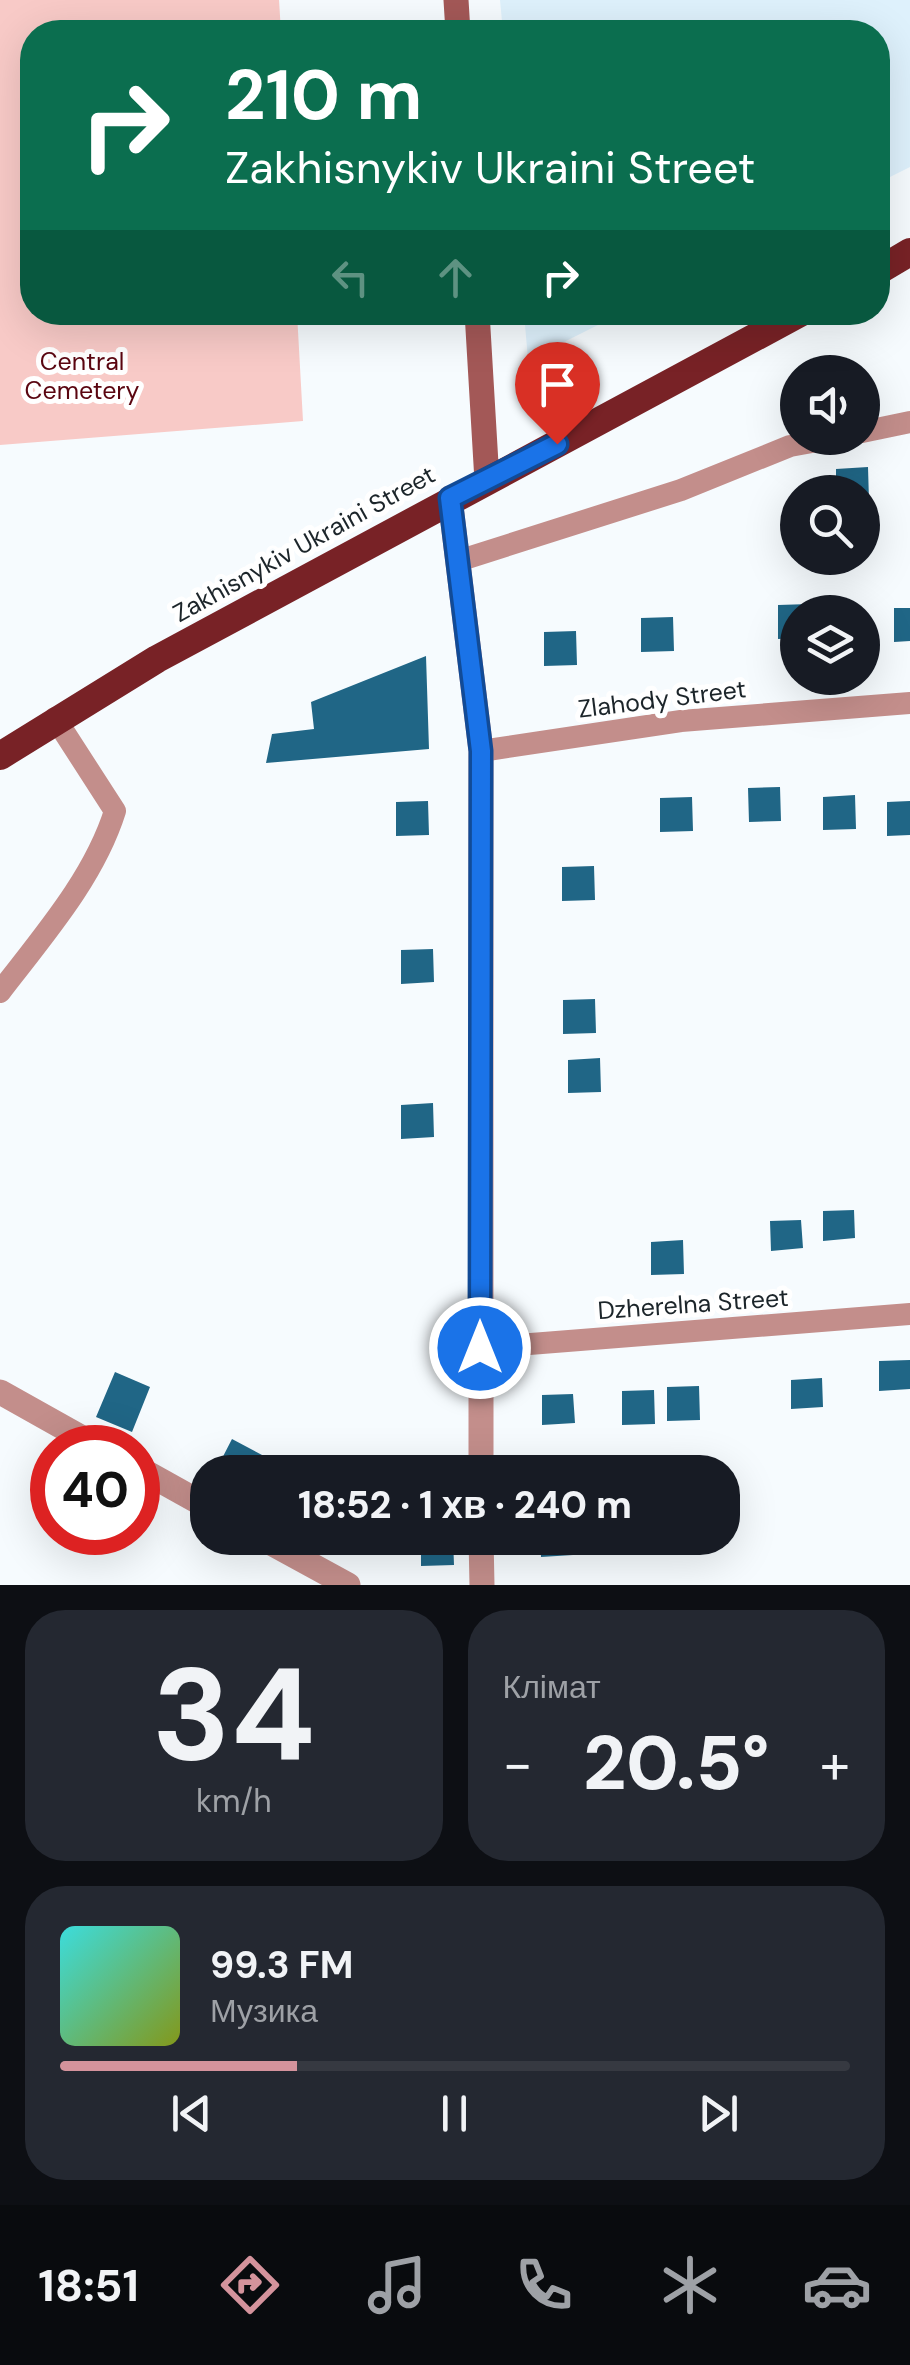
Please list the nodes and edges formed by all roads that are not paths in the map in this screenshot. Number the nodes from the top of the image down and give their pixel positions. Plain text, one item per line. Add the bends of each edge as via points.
1 (479, 325) edge
2 (778, 325) edge
3 (910, 422) edge
4 (880, 428) edge
5 (780, 450) edge
6 (487, 481) junction
7 (450, 498) junction
8 (458, 561) junction
9 (910, 703) edge
10 (55, 718) junction
11 (481, 751) junction
12 (0, 756) edge
13 (0, 992) edge
14 (910, 1314) edge
15 (480, 1348) junction
16 (0, 1392) edge
17 (59, 1425) edge
18 (481, 1455) edge
19 (160, 1480) edge
20 (190, 1497) edge
21 (293, 1555) edge
22 (481, 1555) edge
23 (348, 1585) edge
24 (482, 1585) edge

1 - 6 main road
2 - 6 highway, Zakhisnykiv Ukraini Street
3 - 4 street
5 - 8 street via 681,490
6 - 7 highway, Zakhisnykiv Ukraini Street
7 - 8 street
7 - 10 highway, Zakhisnykiv Ukraini Street
8 - 11 street
9 - 11 street, Zlahody Street via 682,721
10 - 12 highway, Zakhisnykiv Ukraini Street
10 - 13 street via 115,811 79,883
11 - 15 street
14 - 15 street, Dzherelna Street
15 - 18 street
16 - 17 street
19 - 20 street
21 - 23 street
22 - 24 street

